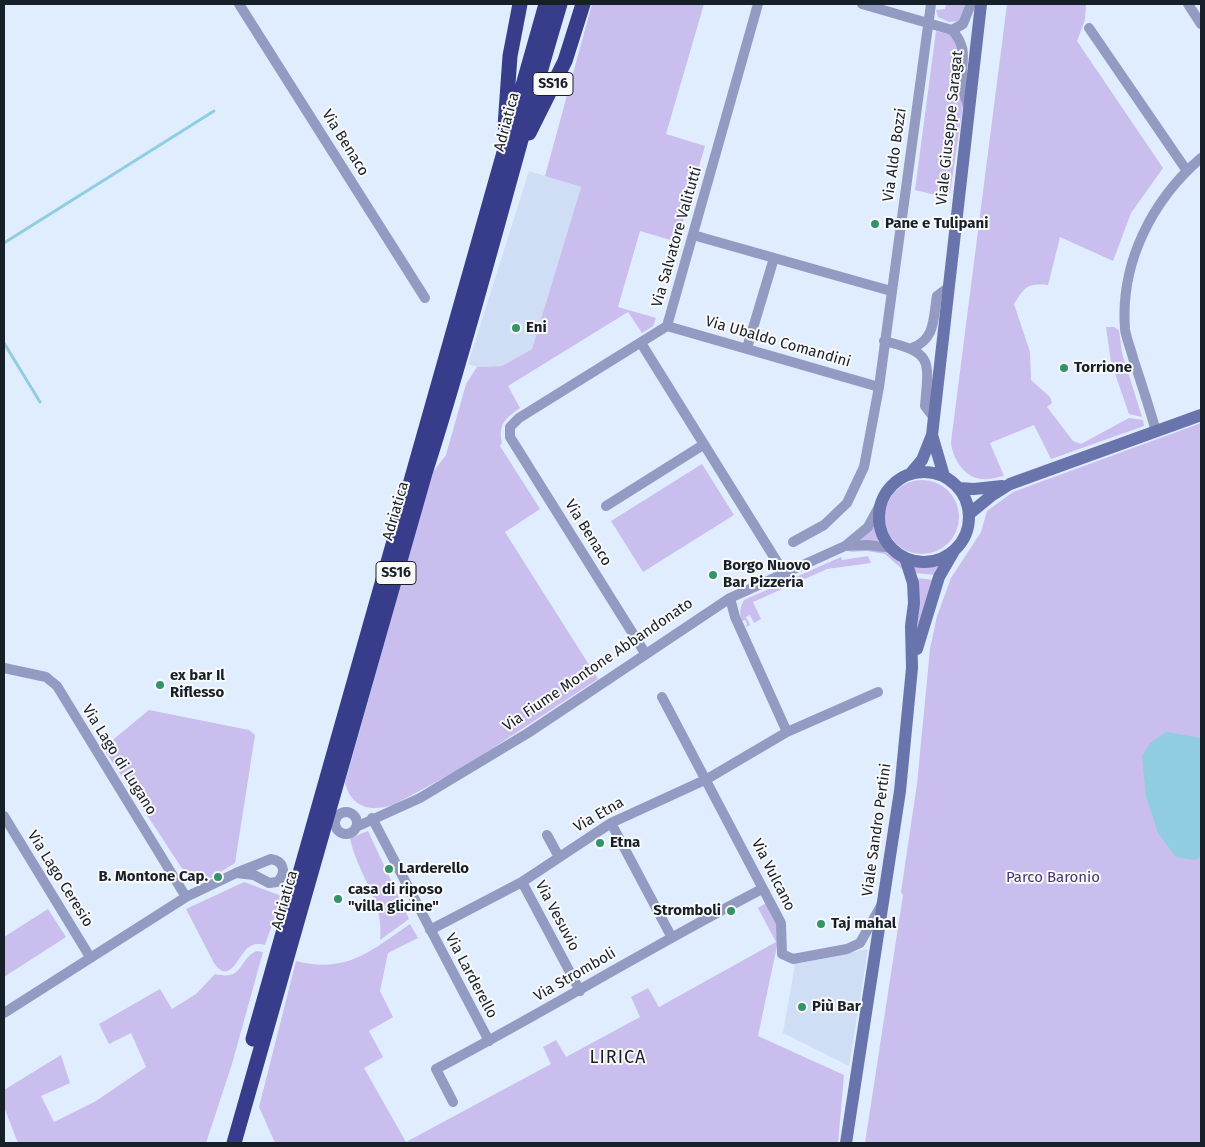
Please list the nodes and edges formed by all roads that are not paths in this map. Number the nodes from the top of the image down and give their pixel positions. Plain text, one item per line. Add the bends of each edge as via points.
1 (239, 4) edge
2 (520, 4) edge
3 (546, 4) edge
4 (560, 4) edge
5 (583, 4) edge
6 (758, 4) edge
7 (862, 4) edge
8 (931, 4) edge
9 (971, 4) edge
10 (981, 4) edge
11 (1188, 4) edge
12 (928, 24) junction
13 (1201, 24) edge
14 (1088, 28) dead end
15 (952, 30) junction
16 (968, 105) junction
17 (1201, 158) edge
18 (509, 159) junction
19 (1187, 171) junction
20 (693, 235) junction
21 (774, 258) junction
22 (949, 287) junction
23 (891, 291) junction
24 (425, 298) dead end
25 (668, 326) junction
26 (884, 341) junction
27 (641, 343) junction
28 (747, 348) junction
29 (912, 348) junction
30 (879, 387) junction
31 (1201, 415) edge
32 (934, 418) junction
33 (510, 427) joint
34 (1156, 431) junction
35 (932, 435) junction
36 (704, 445) junction
37 (911, 473) junction
38 (944, 476) junction
39 (1010, 484) junction
40 (959, 488) junction
41 (880, 505) junction
42 (606, 506) dead end
43 (969, 514) junction
44 (793, 542) dead end
45 (845, 546) junction
46 (891, 548) junction
47 (955, 549) junction
48 (905, 558) junction
49 (784, 572) junction
50 (730, 598) junction
51 (645, 653) junction
52 (4, 668) edge
53 (912, 668) junction
54 (878, 692) dead end
55 (662, 697) dead end
56 (787, 732) junction
57 (707, 779) junction
58 (353, 814) junction
59 (4, 816) edge
60 (372, 818) junction
61 (611, 823) junction
62 (356, 827) junction
63 (547, 835) dead end
64 (559, 857) junction
65 (236, 873) dead end
66 (522, 882) junction
67 (762, 889) junction
68 (186, 897) junction
69 (885, 900) junction
70 (430, 930) junction
71 (671, 936) junction
72 (90, 957) junction
73 (580, 991) junction
74 (4, 1013) edge
75 (489, 1041) junction
76 (453, 1102) dead end
77 (224, 1143) edge
78 (234, 1143) edge
79 (846, 1143) edge

1 - 24 street, Via Benaco
2 - 18 highway, SS16 via 510,56
3 - 18 highway, Adriatica / SS16
4 - 18 highway, Adriatica / SS16
5 - 18 highway, SS16 via 565,61
6 - 20 street, Via Salvatore Valitutti
7 - 12 street
8 - 12 street, Via Aldo Bozzi
9 - 15 street via 963,24
10 - 16 main road, Viale Giuseppe Saragat
11 - 13 street
12 - 15 street
12 - 23 street, Via Aldo Bozzi
14 - 19 street
15 - 16 street via 964,49 962,88
16 - 22 main road, Viale Giuseppe Saragat
17 - 19 street
18 - 77 highway, Adriatica / SS16 via 317,807
18 - 78 highway, Adriatica / SS16 via 454,384 425,473
19 - 34 street via 1161,200 1142,235 1126,288 1125,330
20 - 21 street
20 - 25 street, Via Salvatore Valitutti
21 - 23 street
21 - 28 street
22 - 29 street via 937,296 930,336
22 - 32 main road, Viale Giuseppe Saragat
23 - 26 street, Via Aldo Bozzi
25 - 27 street, Via Salvatore Valitutti
25 - 28 street, Via Ubaldo Comandini
26 - 29 street
26 - 30 street, Via Aldo Bozzi
27 - 33 street, Via Salvatore Valitutti via 519,418
27 - 36 street
28 - 30 street, Via Ubaldo Comandini
29 - 32 street via 923,356 928,367 925,406
30 - 44 street, Via Aldo Bozzi via 864,467 847,503 824,525
31 - 34 main road
32 - 35 main road, Viale Giuseppe Saragat
33 - 51 street, Via Benaco via 510,437
34 - 39 main road
35 - 37 main road, Viale Giuseppe Saragat via 922,460
35 - 38 main road, Viale Giuseppe Saragat
36 - 42 street
36 - 49 street
37 - 38 main road
37 - 41 main road via 891,485
38 - 40 main road
39 - 40 main road
39 - 43 main road
40 - 43 main road
41 - 45 street, Via Fiume Montone Abbandonato via 868,528
41 - 46 main road via 880,528
43 - 47 main road via 966,533
45 - 46 street, Via Fiume Montone Abbandonato
45 - 49 street, Via Fiume Montone Abbandonato
46 - 48 main road
47 - 48 main road via 931,561
47 - 53 main road, Viale Sandro Pertini via 925,616
48 - 53 main road, Viale Sandro Pertini via 913,583
49 - 50 street, Via Fiume Montone Abbandonato
50 - 51 street, Via Fiume Montone Abbandonato
50 - 56 street via 735,618
51 - 60 street, Via Fiume Montone Abbandonato via 528,733 420,798
52 - 68 street, Via Lago di Lugano via 46,676 57,686
53 - 69 main road, Viale Sandro Pertini
54 - 56 street, Via Etna
55 - 57 street, Via Vulcano
56 - 57 street, Via Etna
57 - 61 street, Via Etna
57 - 67 street, Via Vulcano
58 - 60 street
58 - 62 street via 357,820
58 - 62 street, Via Fiume Montone Abbandonato via 343,812 335,824 345,834
59 - 72 street, Via Lago Ceresio
60 - 62 street, Via Fiume Montone Abbandonato
60 - 70 street, Via Larderello
61 - 64 street, Via Etna
61 - 71 street
63 - 64 street
64 - 66 street, Via Etna
65 - 68 street
66 - 70 street, Via Etna
66 - 73 street, Via Vesuvio
67 - 69 street, Via Vulcano via 781,923 782,954 793,959 847,949 860,943
67 - 71 street, Via Stromboli
68 - 72 street
69 - 79 main road, Viale Sandro Pertini
70 - 75 street, Via Larderello
71 - 73 street, Via Stromboli
72 - 74 street
73 - 75 street, Via Stromboli
75 - 76 street, Via Stromboli via 436,1069

